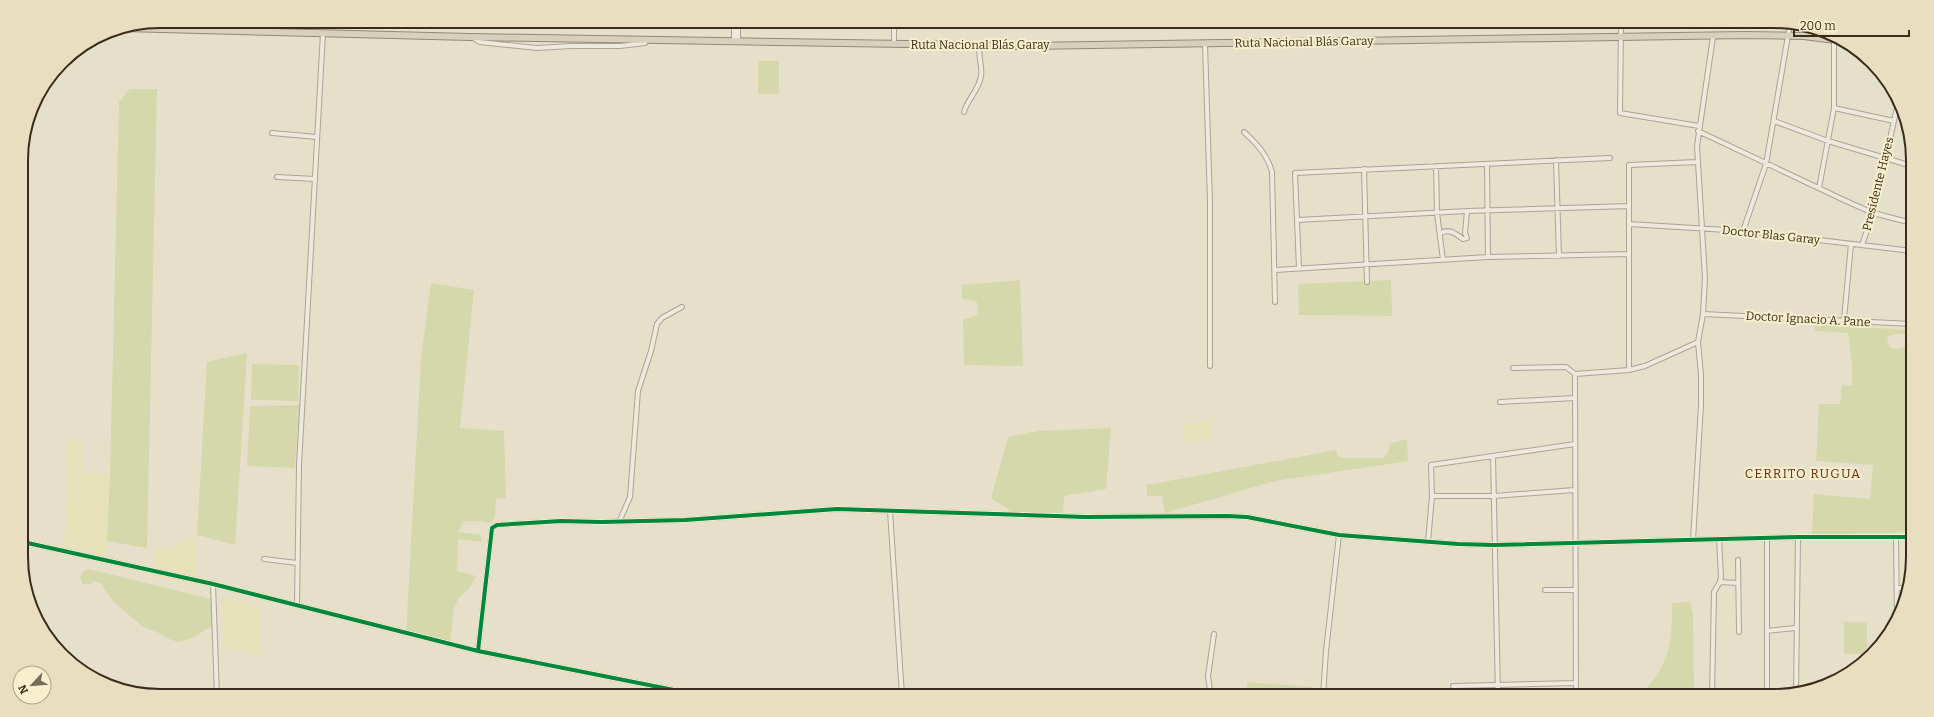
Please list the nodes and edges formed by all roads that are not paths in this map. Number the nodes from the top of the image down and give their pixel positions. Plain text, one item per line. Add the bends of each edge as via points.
1 (735, 28) edge
2 (737, 28) edge
3 (894, 28) edge
4 (1621, 28) edge
5 (149, 29) edge
6 (1789, 29) edge
7 (323, 33) junction
8 (1788, 36) junction
9 (470, 37) junction
10 (1621, 37) junction
11 (1712, 37) junction
12 (1825, 38) edge
13 (647, 40) junction
14 (736, 41) junction
15 (1835, 43) edge
16 (894, 44) junction
17 (1204, 44) junction
18 (980, 45) junction
19 (1834, 108) junction
20 (1896, 111) edge
21 (964, 112) dead end
22 (1894, 121) junction
23 (1774, 122) junction
24 (1699, 129) junction
25 (1244, 132) dead end
26 (272, 133) dead end
27 (317, 137) junction
28 (1828, 141) junction
29 (1610, 158) dead end
30 (1884, 158) junction
31 (1556, 160) junction
32 (1697, 162) junction
33 (1487, 164) junction
34 (1766, 164) junction
35 (1906, 164) edge
36 (1436, 166) junction
37 (1364, 169) junction
38 (277, 177) dead end
39 (315, 179) junction
40 (1819, 188) junction
41 (1629, 206) junction
42 (1558, 208) junction
43 (1467, 211) junction
44 (1488, 211) junction
45 (1437, 213) junction
46 (1873, 213) junction
47 (1366, 217) junction
48 (1297, 220) junction
49 (1906, 221) edge
50 (1629, 224) junction
51 (1703, 228) junction
52 (1743, 231) junction
53 (1441, 233) junction
54 (1851, 244) junction
55 (1862, 245) junction
56 (1906, 250) edge
57 (1628, 254) junction
58 (1559, 256) junction
59 (1488, 257) junction
60 (1443, 260) junction
61 (1366, 265) junction
62 (1299, 268) junction
63 (1274, 270) junction
64 (1367, 282) dead end
65 (1275, 302) dead end
66 (682, 307) dead end
67 (1703, 314) junction
68 (1844, 320) junction
69 (1906, 324) edge
70 (1698, 342) junction
71 (1210, 366) dead end
72 (1513, 368) dead end
73 (1629, 370) junction
74 (1575, 374) junction
75 (1575, 398) junction
76 (1500, 402) dead end
77 (1575, 444) junction
78 (1493, 456) junction
79 (1574, 490) junction
80 (1432, 496) junction
81 (1494, 496) junction
82 (890, 511) junction
83 (619, 522) junction
84 (1339, 535) junction
85 (1906, 536) edge
86 (1798, 537) junction
87 (1896, 537) junction
88 (1767, 538) junction
89 (1719, 539) junction
90 (1693, 540) junction
91 (1428, 542) junction
92 (1574, 542) junction
93 (28, 543) edge
94 (1496, 545) junction
95 (264, 559) dead end
96 (1738, 560) dead end
97 (297, 563) junction
98 (1720, 582) junction
99 (1738, 583) junction
100 (213, 584) junction
101 (1897, 588) junction
102 (1902, 588) edge
103 (1545, 590) dead end
104 (1575, 590) junction
105 (1897, 604) edge
106 (297, 605) junction
107 (1796, 628) junction
108 (1767, 630) junction
109 (1738, 632) dead end
110 (1214, 634) dead end
111 (478, 650) junction
112 (1576, 683) junction
113 (1498, 685) junction
114 (1453, 686) dead end
115 (1796, 687) edge
116 (217, 689) edge
117 (670, 689) edge
118 (902, 689) edge
119 (1210, 689) edge
120 (1323, 689) edge
121 (1498, 689) edge
122 (1576, 689) edge
123 (1712, 689) edge
124 (1767, 689) edge

1 - 14 street
2 - 14 street
3 - 16 street
4 - 10 street
5 - 7 highway, Ruta Nacional Blás Garay
6 - 8 street
7 - 9 highway, Ruta Nacional Blás Garay
7 - 27 street
8 - 11 highway, Ruta Nacional Blás Garay
8 - 12 highway, Ruta Nacional Blás Garay
8 - 23 street
9 - 13 highway, Ruta Nacional Blás Garay
9 - 13 street via 480,42 537,48 620,46 645,43
10 - 11 highway, Ruta Nacional Blás Garay
10 - 17 highway, Ruta Nacional Blás Garay
10 - 24 street via 1620,113
11 - 24 street
13 - 14 highway, Ruta Nacional Blás Garay
14 - 16 highway, Ruta Nacional Blás Garay
15 - 19 street
16 - 18 highway, Ruta Nacional Blás Garay
17 - 18 highway, Ruta Nacional Blás Garay
17 - 71 street via 1210,202
18 - 21 street via 982,76
19 - 22 street
19 - 28 street
20 - 22 street, Presidente Hayes
22 - 30 street, Presidente Hayes
23 - 28 street
23 - 34 street
24 - 32 street
24 - 34 street
25 - 63 street via 1260,146 1272,172
26 - 27 street
27 - 39 street
28 - 30 street
28 - 40 street
29 - 31 street
30 - 35 street
30 - 46 street, Presidente Hayes
31 - 33 street
31 - 42 street
32 - 41 street via 1629,165
32 - 51 street
33 - 36 street
33 - 44 street
34 - 40 street
34 - 52 street
36 - 37 street
36 - 45 street
37 - 47 street
37 - 48 street via 1295,173
38 - 39 street
39 - 97 street
40 - 46 street
41 - 42 street
41 - 50 street
42 - 44 street
42 - 58 street
43 - 44 street
43 - 45 street
43 - 53 street via 1467,238 1463,239 1454,232
44 - 59 street
45 - 47 street
45 - 53 street
46 - 49 street
46 - 55 street, Presidente Hayes
47 - 48 street
47 - 61 street
48 - 62 street
50 - 51 street, Doctor Blas Garay
50 - 57 street
51 - 52 street, Doctor Blas Garay
51 - 67 street
52 - 54 street, Doctor Blas Garay
53 - 60 street
54 - 55 street, Doctor Blas Garay
54 - 68 street
55 - 56 street, Doctor Blas Garay
57 - 58 street
57 - 73 street
58 - 59 street
59 - 60 street
60 - 61 street
61 - 62 street
61 - 64 street
62 - 63 street
63 - 65 street
66 - 83 street via 656,324 651,351 638,391 630,497
67 - 68 street, Doctor Ignacio A. Pane
67 - 70 street
68 - 69 street, Doctor Ignacio A. Pane
70 - 73 street
70 - 90 street via 1701,405
72 - 74 street via 1566,367
73 - 74 street
74 - 75 street
75 - 76 street
75 - 77 street
77 - 78 street
77 - 79 street
78 - 80 street via 1431,465
78 - 81 street
79 - 81 street
79 - 92 street
80 - 81 street
80 - 91 street
81 - 94 street
82 - 83 street via 837,509
82 - 84 street via 1085,517 1247,517
82 - 118 street
83 - 111 street via 560,521 494,526
84 - 91 street
84 - 120 street
85 - 87 street
86 - 87 street
86 - 88 street
86 - 107 street
87 - 101 street
88 - 89 street
88 - 108 street
89 - 90 street
89 - 98 street
90 - 92 street
91 - 94 street
92 - 94 street
92 - 104 street
93 - 100 street
94 - 113 street
95 - 97 street
96 - 99 street
97 - 106 street
98 - 99 street
98 - 123 street via 1714,592
99 - 109 street
100 - 106 street
100 - 116 street
101 - 102 street
101 - 105 street
103 - 104 street
104 - 112 street
106 - 111 street
107 - 108 street
107 - 115 street
108 - 124 street
110 - 119 street via 1208,676
111 - 117 street
112 - 113 street
112 - 122 street
113 - 114 street
113 - 121 street

